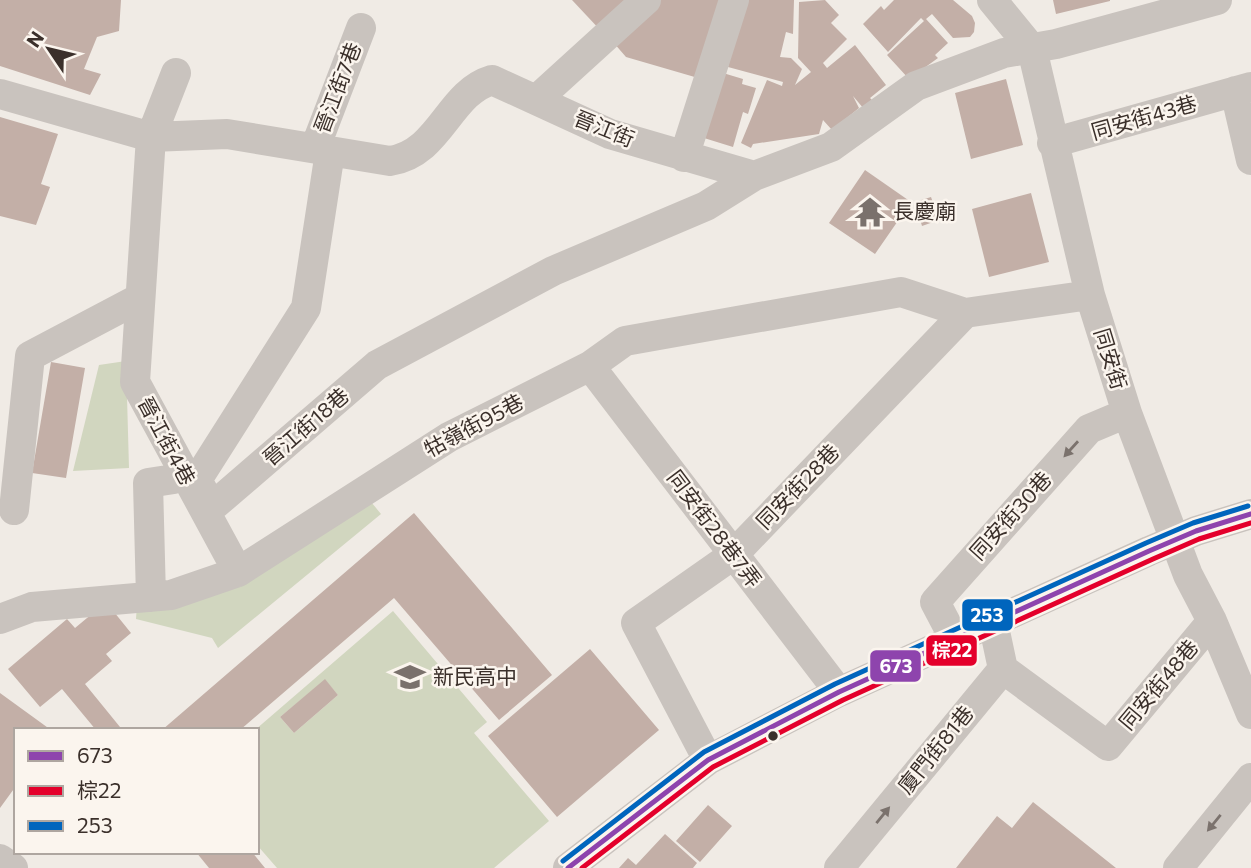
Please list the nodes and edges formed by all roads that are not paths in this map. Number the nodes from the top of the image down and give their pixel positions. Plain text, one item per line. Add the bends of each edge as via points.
1 (646, 0) edge
2 (734, 0) edge
3 (992, 0) edge
4 (1217, 0) edge
5 (360, 28) dead end
6 (1032, 49) junction
7 (176, 73) dead end
8 (1243, 89) edge
9 (0, 94) edge
10 (536, 100) junction
11 (151, 137) junction
12 (1052, 143) junction
13 (323, 150) junction
14 (684, 157) junction
15 (1251, 160) edge
16 (754, 176) junction
17 (1090, 295) junction
18 (138, 299) junction
19 (965, 313) junction
20 (590, 366) junction
21 (1127, 413) junction
22 (174, 479) dead end
23 (14, 510) dead end
24 (1251, 514) edge
25 (1174, 540) junction
26 (733, 555) junction
27 (238, 572) junction
28 (151, 597) junction
29 (0, 619) edge
30 (1212, 621) junction
31 (993, 622) junction
32 (955, 640) junction
33 (1003, 669) junction
34 (839, 692) junction
35 (1251, 715) edge
36 (708, 760) junction
37 (1251, 778) edge
38 (0, 859) edge
39 (13, 868) edge
40 (568, 868) edge
41 (839, 868) edge
42 (1178, 868) edge

1 - 10 street
2 - 14 street
3 - 6 street, 同安街
4 - 6 street
5 - 13 street, 晉江街7巷
6 - 12 street, 同安街
6 - 16 street via 1004,52 916,86 831,147
7 - 11 street, 晉江街4巷
8 - 12 street, 同安街43巷
8 - 15 street
9 - 11 street, 晉江街
10 - 13 street, 晉江街 via 492,79 476,84 434,135 408,158 368,160
10 - 14 street, 晉江街 via 610,134
11 - 13 street, 晉江街 via 227,134
11 - 18 street, 晉江街4巷
12 - 17 street, 同安街
13 - 16 street, 晉江街18巷 via 306,308 198,480 212,507 377,365 553,271 706,206
14 - 16 street, 晉江街
17 - 19 street
17 - 21 street, 同安街
18 - 23 street via 30,356
18 - 27 street, 晉江街4巷 via 135,382
19 - 20 street, 牯嶺街95巷 via 901,292 625,341
19 - 26 street, 同安街28巷
20 - 26 street, 同安街28巷7弄
20 - 27 street, 牯嶺街95巷 via 449,437
21 - 25 street, 同安街
21 -> 32 street, 同安街30巷 via 1089,429 935,602
22 - 28 street via 148,483
24 - 25 street
25 - 30 street, 同安街
25 - 31 street
26 - 34 street, 同安街28巷7弄
26 - 36 street, 同安街28巷 via 636,623
27 - 28 street, 牯嶺街95巷 via 171,595
28 - 29 street, 牯嶺街95巷 via 32,607
30 - 33 street, 同安街48巷 via 1108,746
30 - 35 street, 同安街
31 - 32 street
31 - 33 street
32 - 34 street
41 -> 33 street, 廈門街81巷
34 - 36 street
36 - 40 street
37 -> 42 street
38 - 39 street

